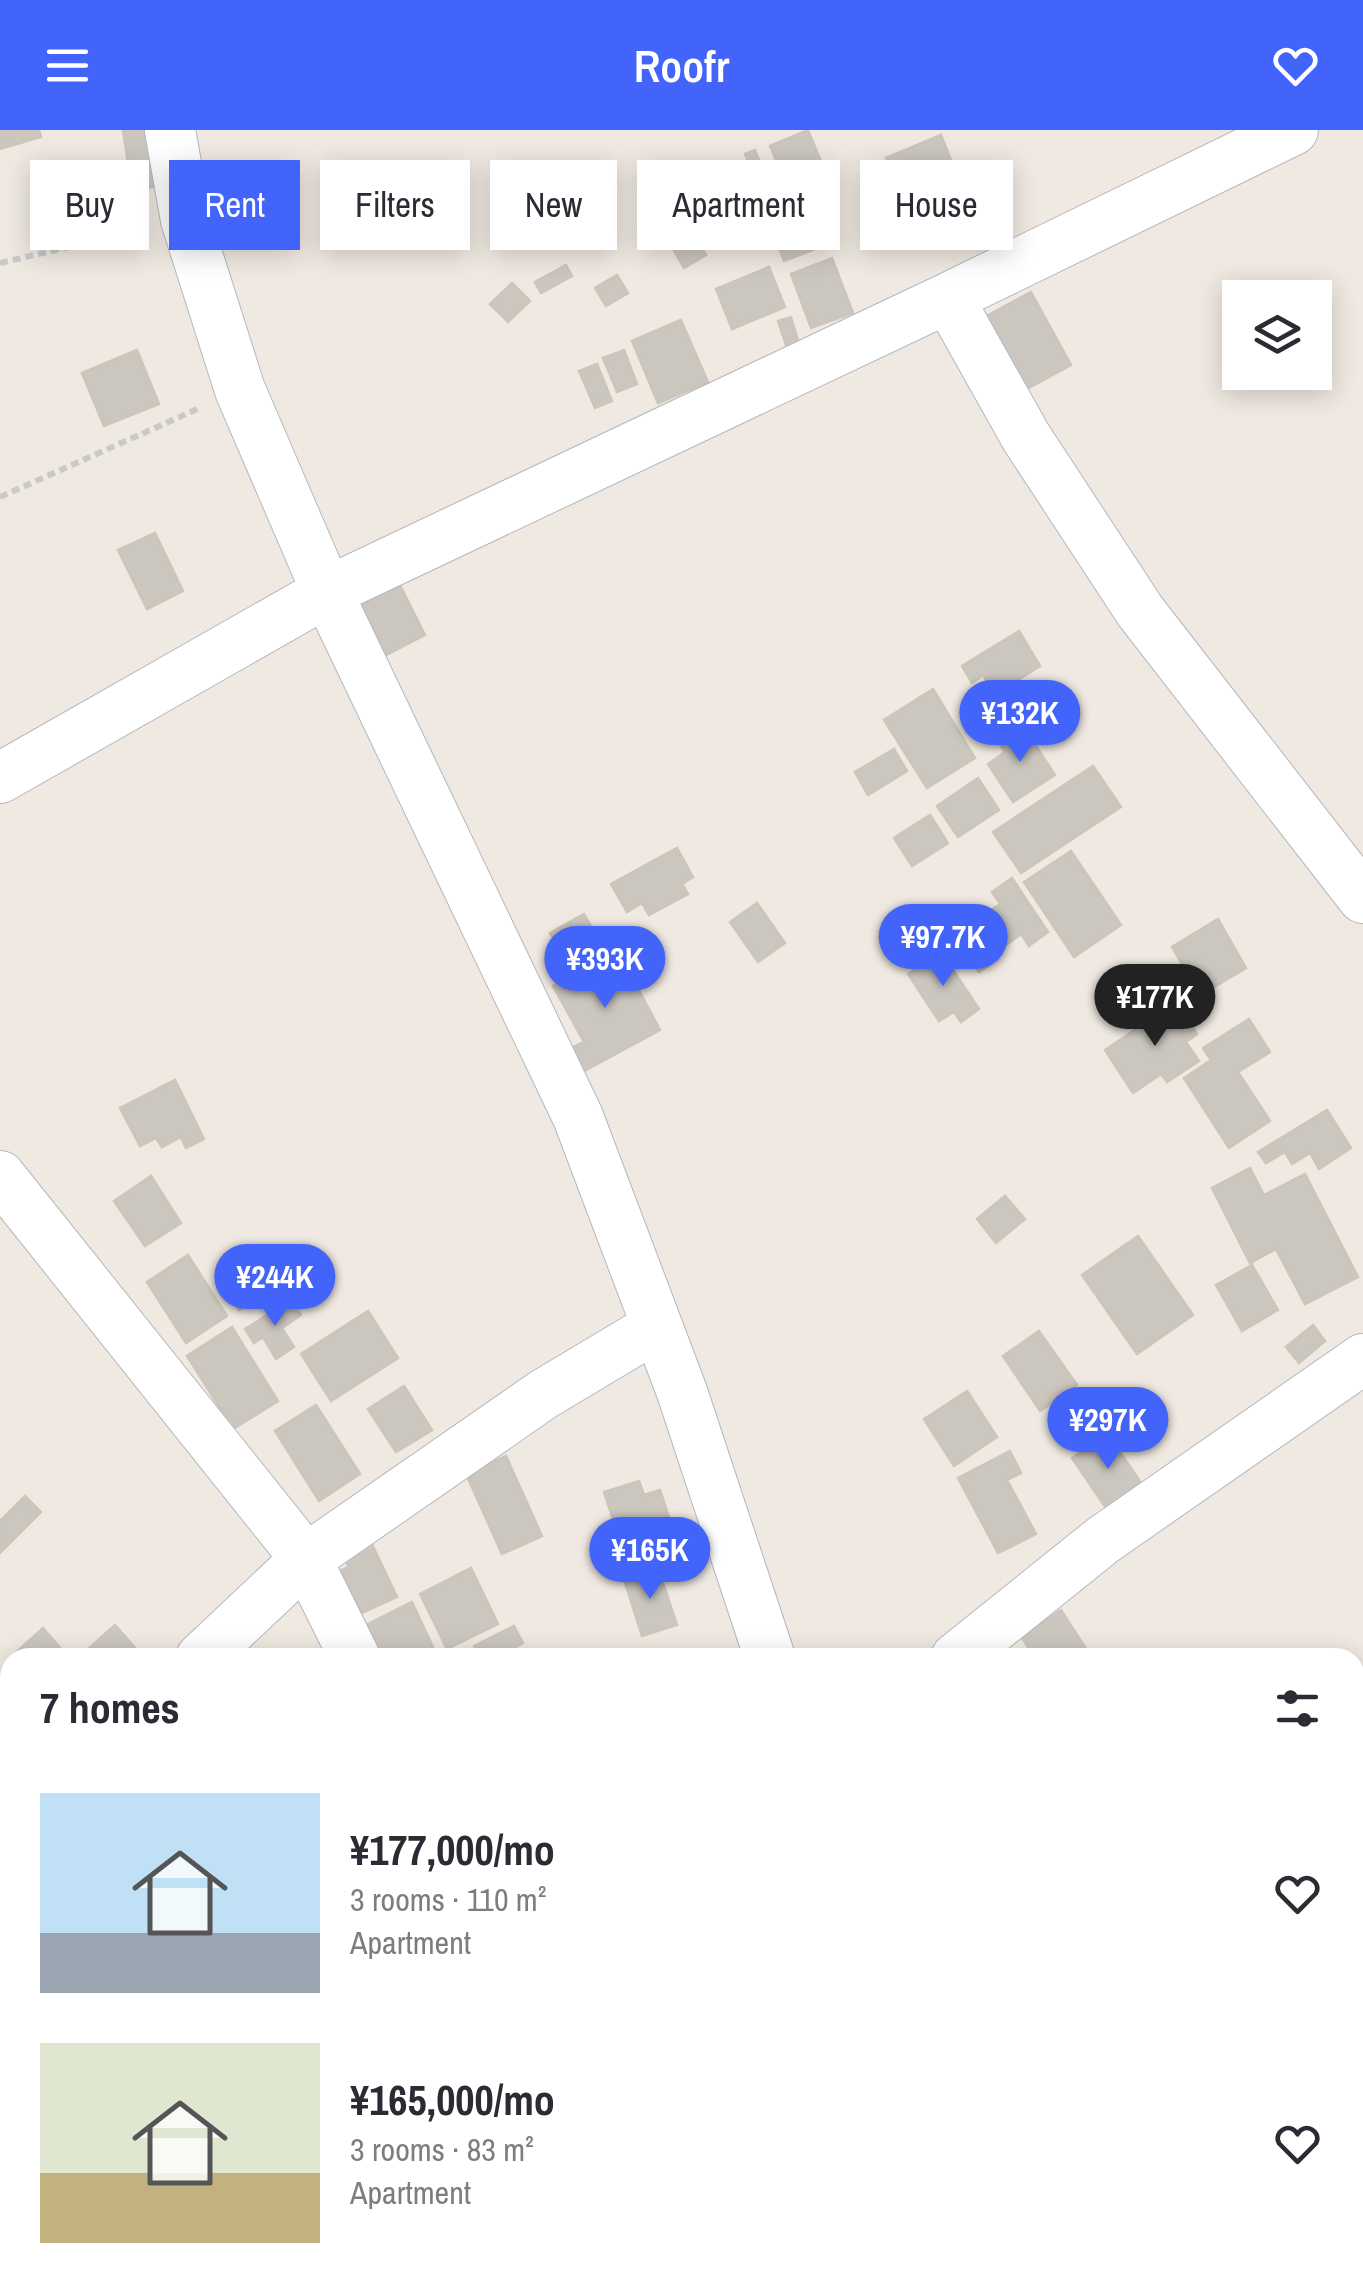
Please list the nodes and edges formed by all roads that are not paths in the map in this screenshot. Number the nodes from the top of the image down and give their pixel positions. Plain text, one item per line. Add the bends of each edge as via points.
1 (170, 130) edge
2 (1293, 130) edge
3 (948, 298) junction
4 (326, 592) junction
5 (0, 778) edge
6 (1363, 898) edge
7 (0, 1176) edge
8 (656, 1327) junction
9 (1363, 1359) edge
10 (306, 1559) junction
11 (212, 1648) edge
12 (350, 1648) edge
13 (767, 1648) edge
14 (968, 1648) edge

1 - 4 street via 186,220 240,390
2 - 3 street
3 - 4 street
3 - 6 street via 1026,437 1140,610
4 - 5 street
4 - 8 street via 578,1117
7 - 10 street
8 - 10 street via 544,1394
8 - 13 street
9 - 14 street via 1103,1540
10 - 11 street
10 - 12 street

